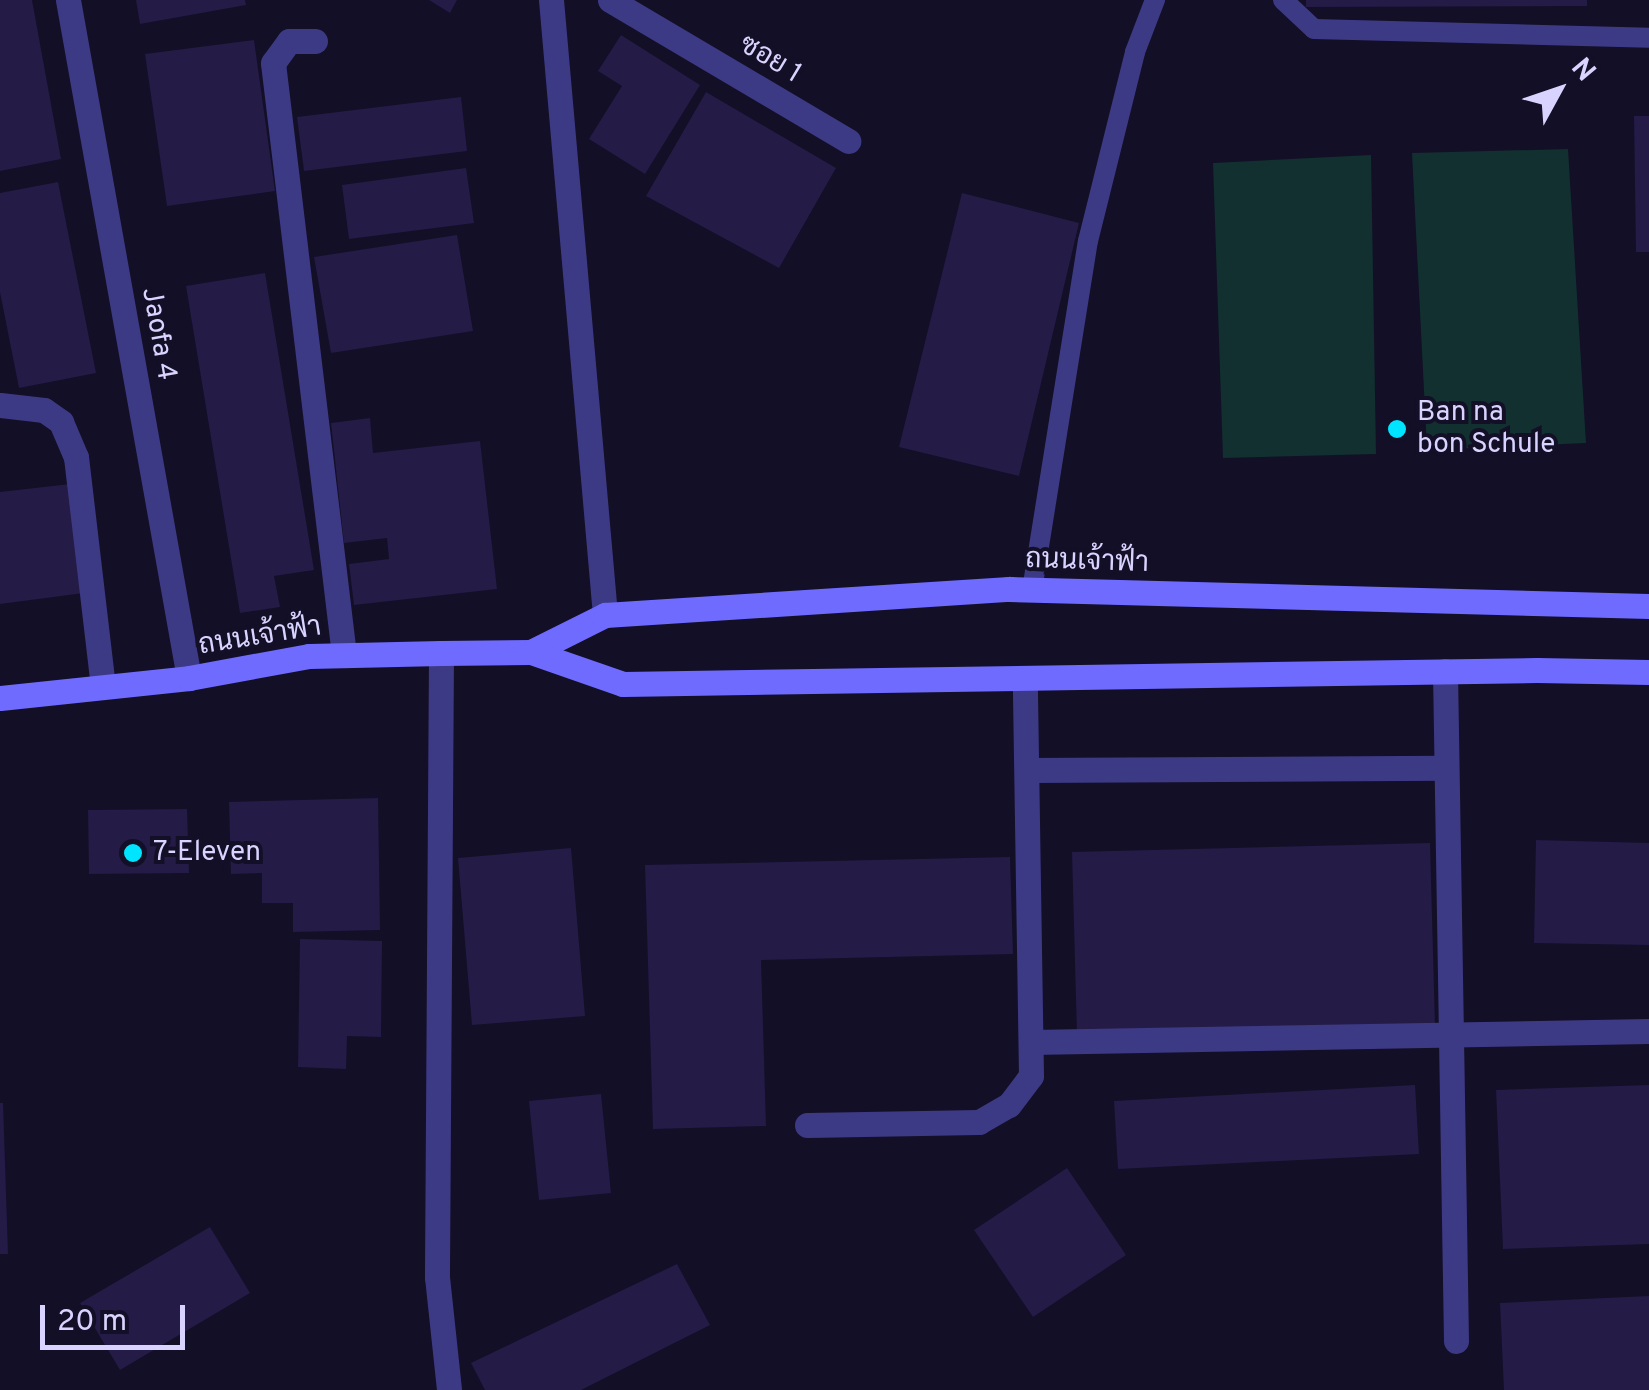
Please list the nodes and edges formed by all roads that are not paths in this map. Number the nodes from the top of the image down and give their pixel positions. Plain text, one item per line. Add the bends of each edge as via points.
1 (68, 0) edge
2 (551, 0) edge
3 (610, 0) edge
4 (1156, 0) edge
5 (1284, 0) edge
6 (1649, 38) edge
7 (315, 40) dead end
8 (848, 142) dead end
9 (0, 405) edge
10 (1032, 590) junction
11 (1649, 606) edge
12 (605, 616) junction
13 (531, 652) junction
14 (441, 653) junction
15 (344, 655) junction
16 (1446, 671) junction
17 (1649, 672) edge
18 (189, 678) junction
19 (1025, 678) junction
20 (103, 686) junction
21 (0, 698) edge
22 (1446, 768) junction
23 (1027, 770) junction
24 (1649, 1031) edge
25 (1451, 1034) junction
26 (1031, 1042) junction
27 (807, 1125) dead end
28 (1456, 1340) dead end
29 (448, 1390) edge

1 - 18 street, Jaofa 4
2 - 12 street
3 - 8 street, ซอย 1
4 - 10 lane via 1135,52 1088,241
5 - 6 lane via 1314,29
7 - 15 street via 289,41 273,63
9 - 20 street via 44,410 62,422 76,456
10 - 11 main road, ถนนเจ้าฟ้า
10 - 12 main road, ถนนเจ้าฟ้า
12 - 13 main road, ถนนเจ้าฟ้า
13 - 14 main road, ถนนเจ้าฟ้า
13 - 19 main road, ถนนเจ้าฟ้า via 623,684
14 - 15 main road, ถนนเจ้าฟ้า
14 - 29 street via 437,1277
15 - 18 main road, ถนนเจ้าฟ้า
16 - 17 main road, ถนนเจ้าฟ้า
16 - 19 main road, ถนนเจ้าฟ้า
16 - 22 street
18 - 20 main road, ถนนเจ้าฟ้า
19 - 23 street
20 - 21 main road, ถนนเจ้าฟ้า
22 - 23 street
22 - 25 street
23 - 26 street
24 - 25 street
25 - 26 street
25 - 28 street
26 - 27 street via 1031,1076 1009,1105 979,1122

